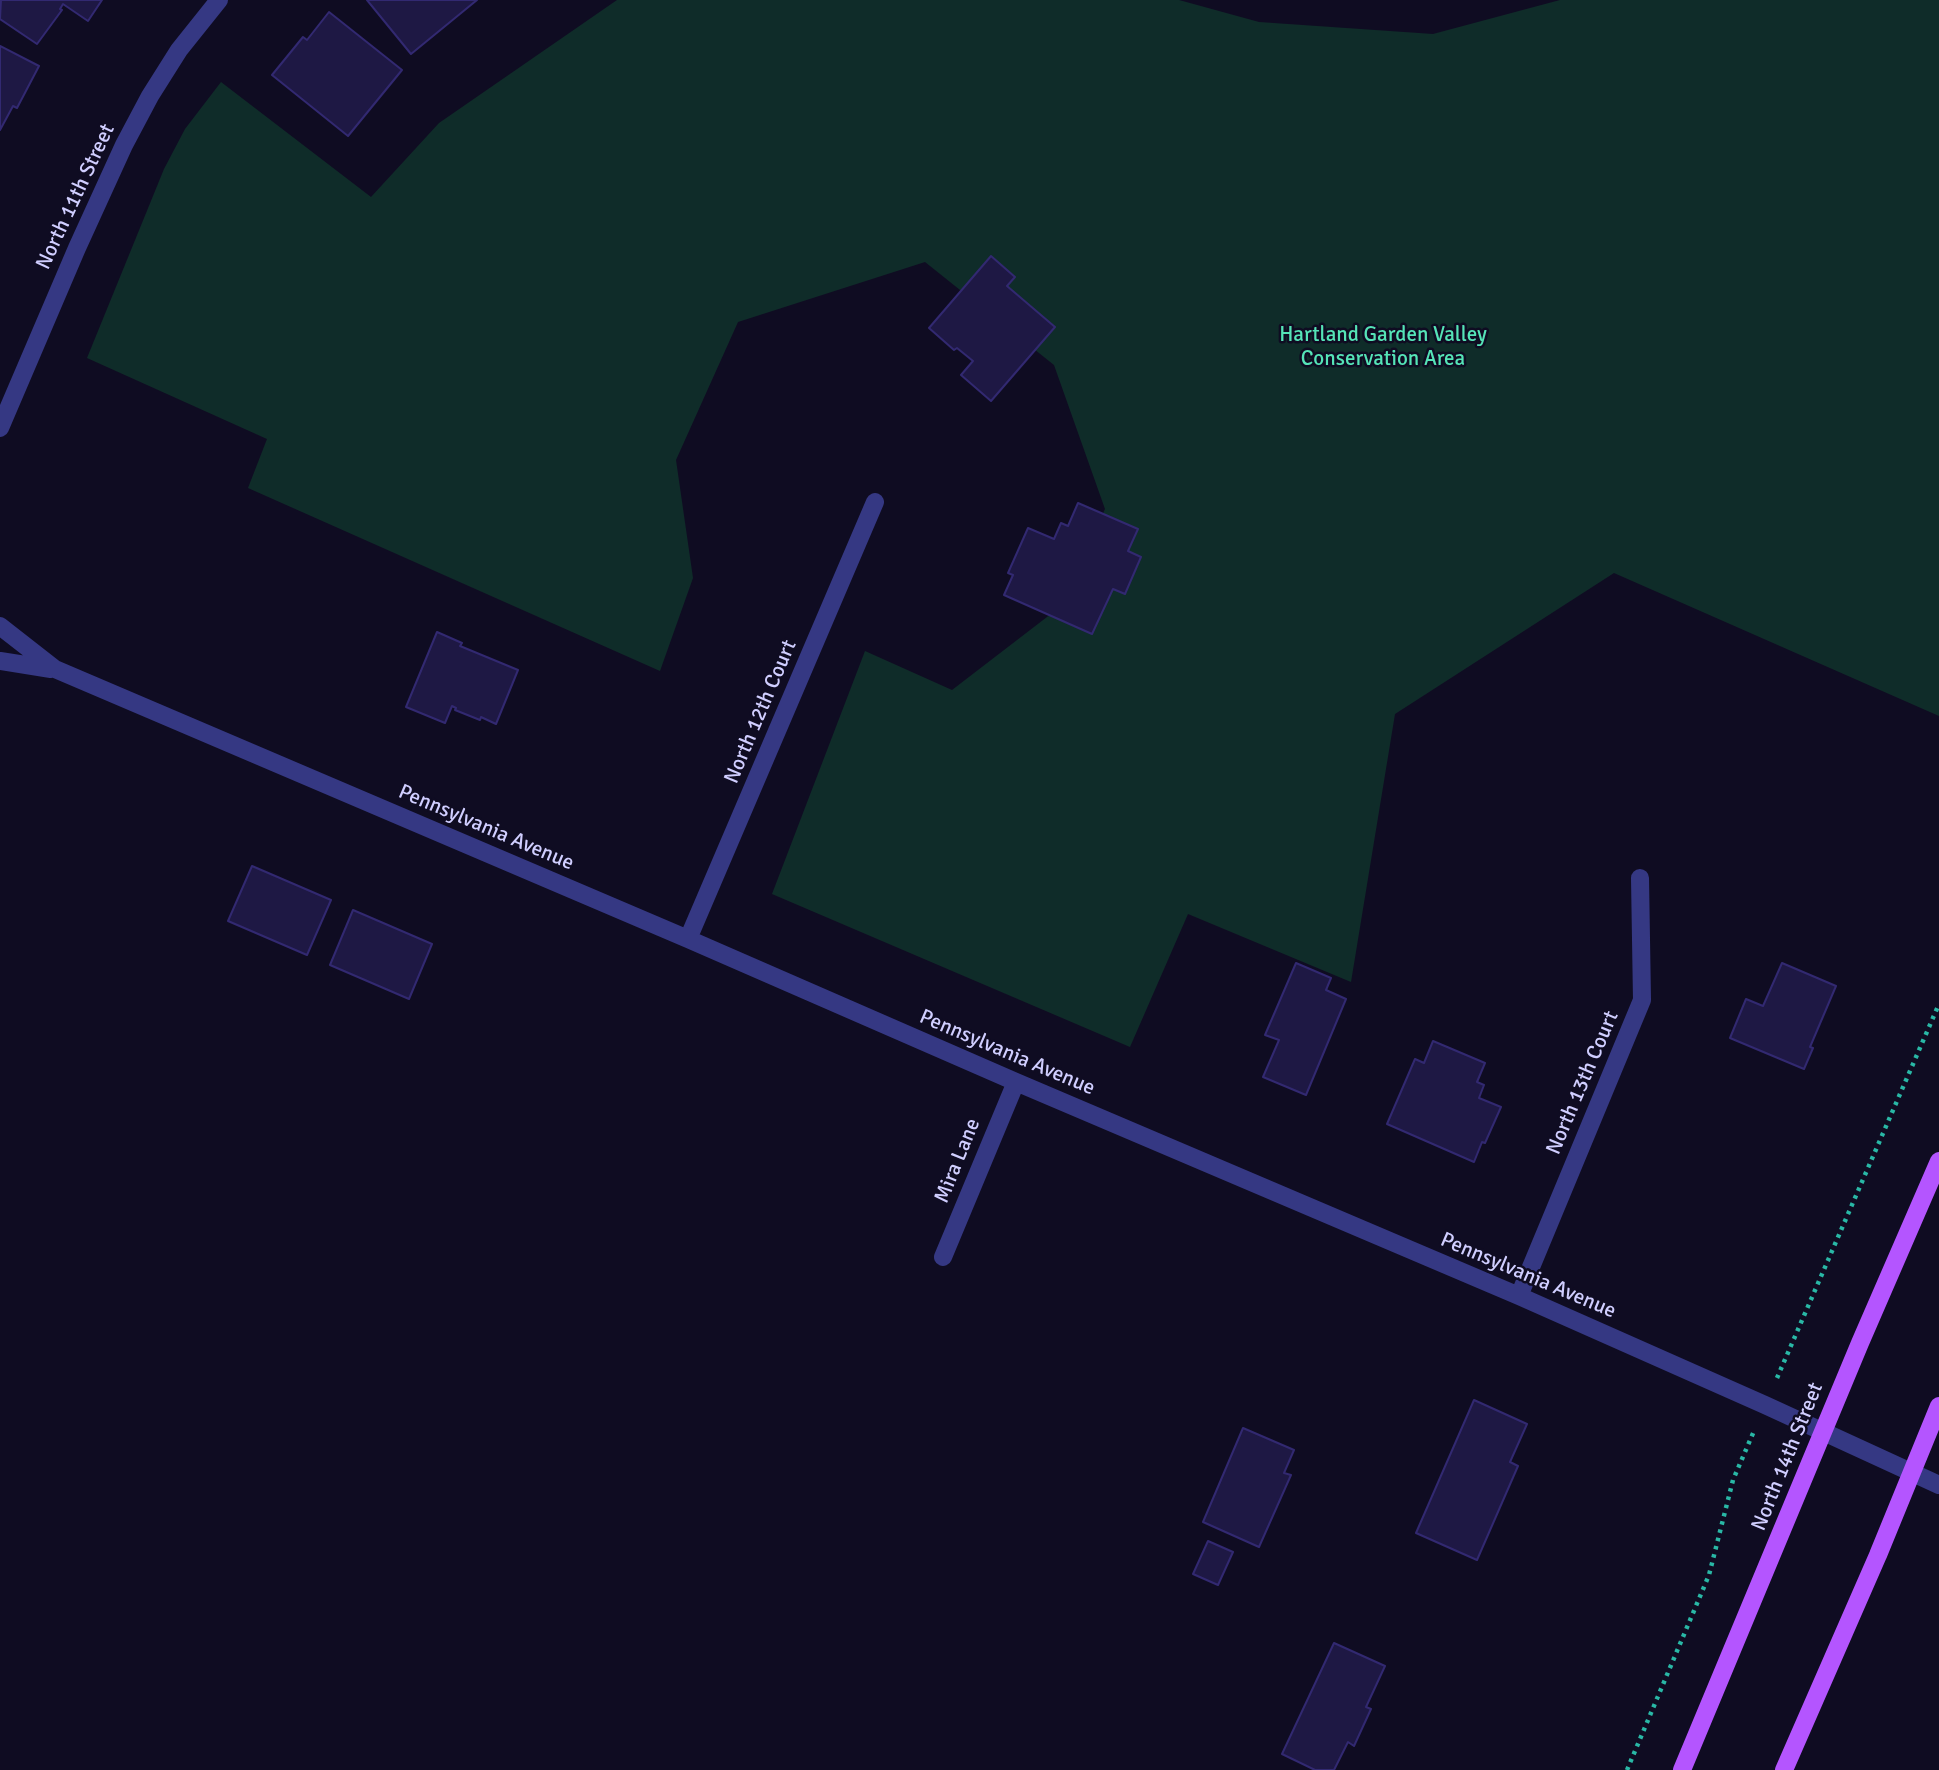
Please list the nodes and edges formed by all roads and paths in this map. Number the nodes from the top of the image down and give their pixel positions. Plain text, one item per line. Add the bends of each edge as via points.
1 (219, 0) edge
2 (0, 428) edge
3 (875, 502) dead end
4 (0, 626) edge
5 (0, 661) edge
6 (54, 669) junction
7 (1640, 878) dead end
8 (688, 939) junction
9 (1016, 1082) junction
10 (1939, 1161) edge
11 (943, 1257) dead end
12 (1519, 1296) junction
13 (1939, 1406) edge
14 (1823, 1432) junction
15 (1911, 1472) junction
16 (1939, 1485) edge
17 (1682, 1770) edge
18 (1784, 1770) edge

1 - 2 street, North 11th Street via 179,50 124,145
3 - 8 street, North 12th Court
4 - 6 street, Pennsylvania Avenue
5 - 6 street, Pennsylvania Avenue
6 - 8 street, Pennsylvania Avenue
7 - 12 street, North 13th Court via 1642,1000
8 - 9 street, Pennsylvania Avenue
9 - 11 street, Mira Lane
9 - 12 street, Pennsylvania Avenue
10 - 14 main road, North 14th Street
12 - 14 street, Pennsylvania Avenue
13 - 15 main road
14 - 15 street, Pennsylvania Avenue
14 - 17 main road, North 14th Street
15 - 16 street, Pennsylvania Avenue
15 - 18 main road

